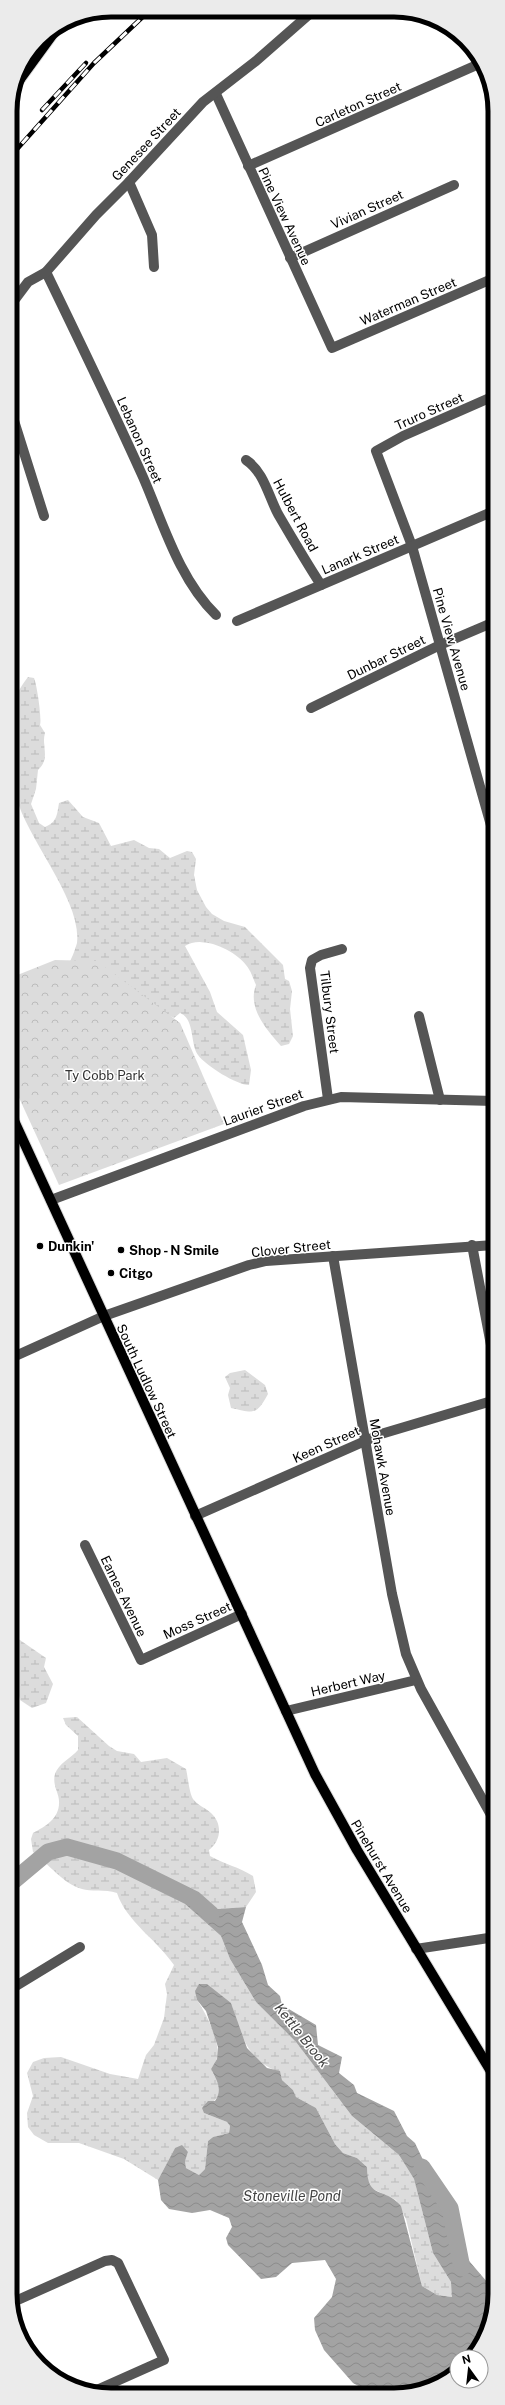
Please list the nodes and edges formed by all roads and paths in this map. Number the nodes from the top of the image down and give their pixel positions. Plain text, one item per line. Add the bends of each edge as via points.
1 (306, 17) edge
2 (43, 47) edge
3 (476, 66) edge
4 (28, 67) edge
5 (216, 94) junction
6 (248, 166) junction
7 (130, 182) junction
8 (454, 185) dead end
9 (290, 258) junction
10 (154, 267) dead end
11 (46, 272) junction
12 (488, 281) edge
13 (17, 297) edge
14 (332, 348) joint
15 (488, 399) edge
16 (17, 430) edge
17 (376, 451) joint
18 (246, 460) dead end
19 (488, 514) edge
20 (44, 516) dead end
21 (412, 546) junction
22 (321, 585) junction
23 (216, 615) dead end
24 (237, 621) dead end
25 (488, 625) edge
26 (440, 645) junction
27 (311, 708) dead end
28 (488, 815) edge
29 (342, 949) dead end
30 (419, 1016) dead end
31 (328, 1099) junction
32 (440, 1100) junction
33 (488, 1101) edge
34 (17, 1127) edge
35 (50, 1200) junction
36 (472, 1245) junction
37 (488, 1245) edge
38 (333, 1256) junction
39 (104, 1316) junction
40 (488, 1333) edge
41 (17, 1356) edge
42 (488, 1402) edge
43 (365, 1441) junction
44 (195, 1516) junction
45 (85, 1545) dead end
46 (242, 1614) junction
47 (263, 1659) joint
48 (141, 1660) joint
49 (416, 1680) junction
50 (286, 1711) junction
51 (488, 1809) edge
52 (488, 1938) edge
53 (80, 1947) dead end
54 (416, 1949) junction
55 (17, 1985) edge
56 (488, 2067) edge
57 (18, 2300) edge
58 (103, 2387) edge

1 - 5 street, Genesee Street
2 - 4 main road
3 - 6 street, Carleton Street
5 - 6 street, Pine View Avenue
5 - 7 street, Genesee Street via 204,102
6 - 9 street, Pine View Avenue
7 - 10 street via 152,235
7 - 11 street, Genesee Street via 96,215
8 - 9 street, Vivian Street
9 - 14 street, Pine View Avenue
11 - 13 street, Genesee Street via 28,282
11 - 23 street, Lebanon Street via 101,384 177,557 201,597
12 - 14 street, Waterman Street
15 - 17 street, Truro Street via 409,433
16 - 20 street
17 - 21 street, Pine View Avenue
18 - 22 street, Hulbert Road via 254,465 262,477 277,512
19 - 21 street, Lanark Street
21 - 22 street, Lanark Street
21 - 26 street, Pine View Avenue
22 - 24 street, Lanark Street
25 - 26 street, Dunbar Street
26 - 27 street, Dunbar Street
26 - 28 street, Pine View Avenue
29 - 31 street, Tilbury Street via 312,960 310,968
30 - 32 street
31 - 32 street, Laurier Street via 347,1097
31 - 35 street, Laurier Street
32 - 33 street, Laurier Street
34 - 35 main road, South Ludlow Street
35 - 39 main road, South Ludlow Street
36 - 37 street, Clover Street
36 - 38 street, Clover Street
36 - 40 street
38 - 39 street, Clover Street via 266,1261 249,1265
38 - 43 street, Mohawk Avenue
39 - 41 street, Clover Street
39 - 44 main road, South Ludlow Street
42 - 43 street, Keen Street
43 - 44 street, Keen Street
43 - 49 street, Mohawk Avenue via 398,1624
44 - 46 main road, South Ludlow Street
45 - 48 street, Eames Avenue
46 - 47 main road, South Ludlow Street
46 - 48 street, Moss Street
47 - 50 main road, Pinehurst Avenue
49 - 50 street, Herbert Way
49 - 51 street, Mohawk Avenue
50 - 54 main road, Pinehurst Avenue via 333,1809
52 - 54 street
53 - 55 street
54 - 56 main road, Pinehurst Avenue
57 - 58 street via 109,2260 118,2263 164,2360

